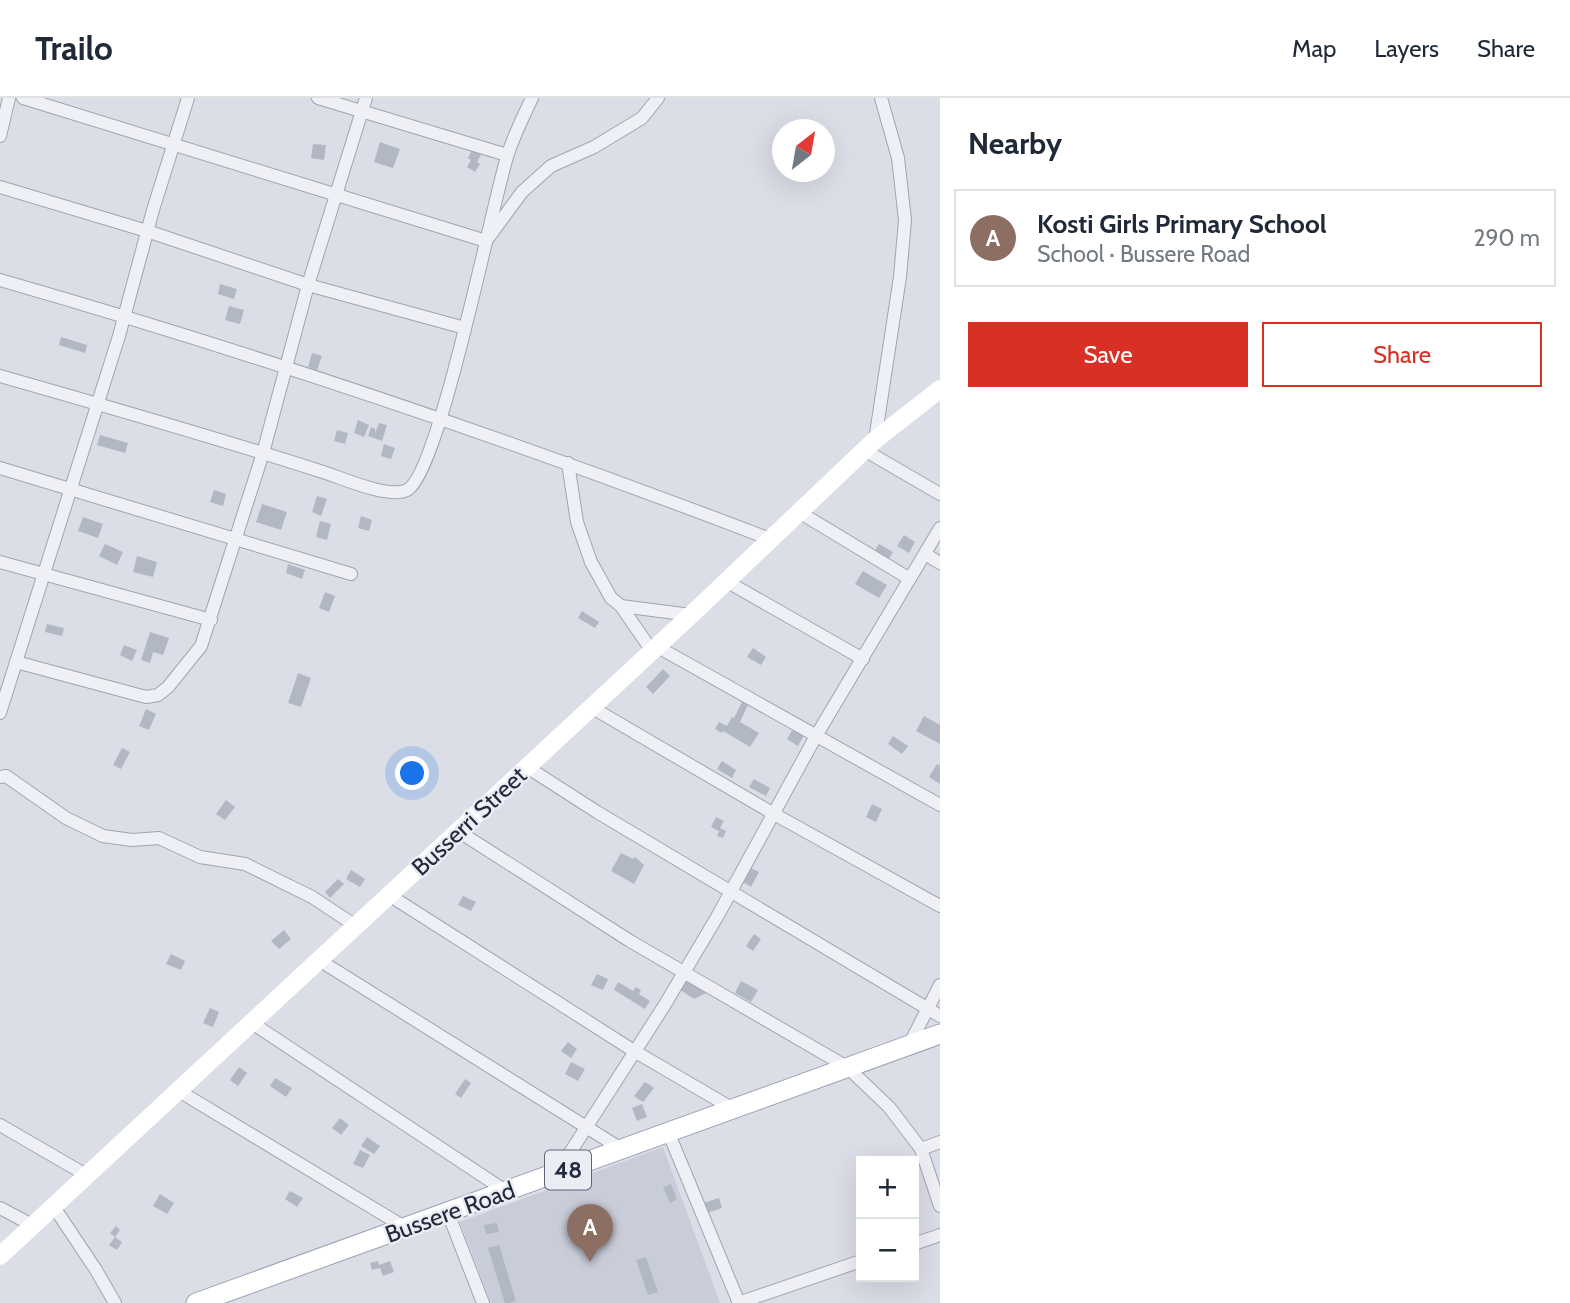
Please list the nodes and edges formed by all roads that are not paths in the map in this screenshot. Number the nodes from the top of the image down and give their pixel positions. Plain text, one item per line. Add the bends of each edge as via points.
1 (9, 98) edge
2 (23, 98) edge
3 (188, 98) edge
4 (318, 98) edge
5 (366, 98) edge
6 (531, 98) edge
7 (659, 98) edge
8 (881, 98) edge
9 (362, 112) junction
10 (0, 136) edge
11 (174, 145) junction
12 (507, 155) junction
13 (0, 187) edge
14 (336, 196) junction
15 (147, 231) junction
16 (486, 241) junction
17 (0, 280) edge
18 (309, 285) junction
19 (124, 316) junction
20 (465, 328) junction
21 (286, 366) junction
22 (0, 376) edge
23 (940, 389) edge
24 (98, 404) junction
25 (440, 418) junction
26 (870, 446) junction
27 (263, 453) junction
28 (568, 463) junction
29 (0, 468) edge
30 (71, 490) junction
31 (940, 494) edge
32 (799, 512) junction
33 (940, 528) edge
34 (236, 539) junction
35 (771, 539) junction
36 (925, 554) junction
37 (0, 562) edge
38 (940, 563) edge
39 (351, 574) dead end
40 (44, 575) junction
41 (910, 579) junction
42 (726, 581) junction
43 (621, 606) junction
44 (691, 615) junction
45 (211, 620) junction
46 (654, 648) junction
47 (863, 659) junction
48 (16, 662) junction
49 (591, 707) junction
50 (0, 713) edge
51 (816, 736) junction
52 (527, 767) junction
53 (2, 773) edge
54 (940, 805) edge
55 (774, 814) junction
56 (458, 831) junction
57 (731, 892) junction
58 (389, 895) junction
59 (940, 906) edge
60 (356, 926) junction
61 (319, 960) junction
62 (683, 972) junction
63 (940, 985) edge
64 (926, 1008) junction
65 (940, 1016) edge
66 (252, 1023) junction
67 (940, 1034) edge
68 (909, 1045) junction
69 (634, 1051) junction
70 (847, 1067) junction
71 (179, 1091) junction
72 (736, 1110) junction
73 (0, 1125) edge
74 (586, 1127) junction
75 (669, 1134) junction
76 (940, 1142) edge
77 (920, 1149) junction
78 (623, 1150) junction
79 (557, 1174) junction
80 (88, 1176) junction
81 (507, 1192) junction
82 (940, 1206) edge
83 (54, 1207) junction
84 (0, 1208) edge
85 (448, 1213) junction
86 (34, 1226) junction
87 (406, 1228) junction
88 (940, 1235) edge
89 (919, 1242) edge
90 (0, 1256) edge
91 (856, 1263) edge
92 (228, 1298) edge
93 (115, 1303) edge
94 (196, 1303) edge
95 (483, 1303) edge
96 (739, 1303) edge

1 - 10 street
2 - 11 street
3 - 11 street
4 - 9 street
5 - 9 street
6 - 12 street
7 - 16 street via 642,118 551,166 522,192
8 - 26 street via 898,158 905,220 900,277
9 - 12 street
9 - 14 street
11 - 14 street
11 - 15 street
12 - 16 street
13 - 15 street
14 - 16 street
14 - 18 street
15 - 18 street
15 - 19 street
16 - 20 street
17 - 19 street
18 - 20 street
18 - 21 street
19 - 21 street
19 - 24 street
20 - 25 street
21 - 25 street
21 - 27 street
22 - 24 street
23 - 26 main road, Busserri Street
24 - 27 street
24 - 30 street
25 - 27 street via 416,482 398,493
25 - 28 street
26 - 31 street
26 - 32 main road, Busserri Street
27 - 34 street
28 - 35 street
28 - 43 street via 577,522 591,562 611,598
29 - 30 street
30 - 34 street
30 - 40 street
32 - 35 main road, Busserri Street
32 - 41 street
33 - 36 street
34 - 39 street
34 - 45 street
35 - 42 main road, Busserri Street
36 - 38 street
36 - 41 street
37 - 40 street
40 - 45 street
40 - 48 street
41 - 47 street
42 - 44 main road, Busserri Street
42 - 47 street
43 - 44 street
43 - 46 street
44 - 46 main road, Busserri Street
45 - 48 street via 201,646 158,695 146,697
46 - 49 main road, Busserri Street
46 - 51 street
47 - 51 street
48 - 50 street
49 - 52 main road, Busserri Street
49 - 55 street
51 - 54 street
51 - 55 street
52 - 56 main road, Busserri Street
52 - 57 street
53 - 60 street via 66,818 103,836 159,838 200,858 245,864 312,897
55 - 57 street
55 - 59 street
56 - 58 main road, Busserri Street
56 - 62 street
57 - 62 street
57 - 64 street
58 - 60 main road, Busserri Street
58 - 69 street
60 - 61 main road, Busserri Street
61 - 66 main road, Busserri Street
61 - 74 street
62 - 69 street
62 - 70 street
63 - 64 street
64 - 65 street
64 - 68 street
66 - 71 main road, Busserri Street
66 - 81 street
67 - 68 main road, Bussere Road / 48
68 - 70 main road, Bussere Road / 48
69 - 72 street
69 - 74 street
70 - 72 main road, Bussere Road / 48
70 - 77 street via 889,1107
71 - 80 main road, Busserri Street
71 - 87 street
72 - 75 main road, Bussere Road / 48
73 - 80 street
74 - 78 street
74 - 79 street
75 - 78 main road, Bussere Road / 48
75 - 96 street
76 - 77 street
77 - 82 street
78 - 79 main road, Bussere Road / 48
79 - 81 main road, Bussere Road / 48
80 - 83 main road, Busserri Street
81 - 85 main road, Bussere Road / 48
83 - 86 main road, Busserri Street
83 - 93 street
84 - 86 street
85 - 87 main road, Bussere Road / 48
85 - 95 street
86 - 90 main road, Busserri Street
87 - 92 main road, Bussere Road / 48
88 - 89 street
91 - 96 street
92 - 94 main road, Bussere Road / 48

